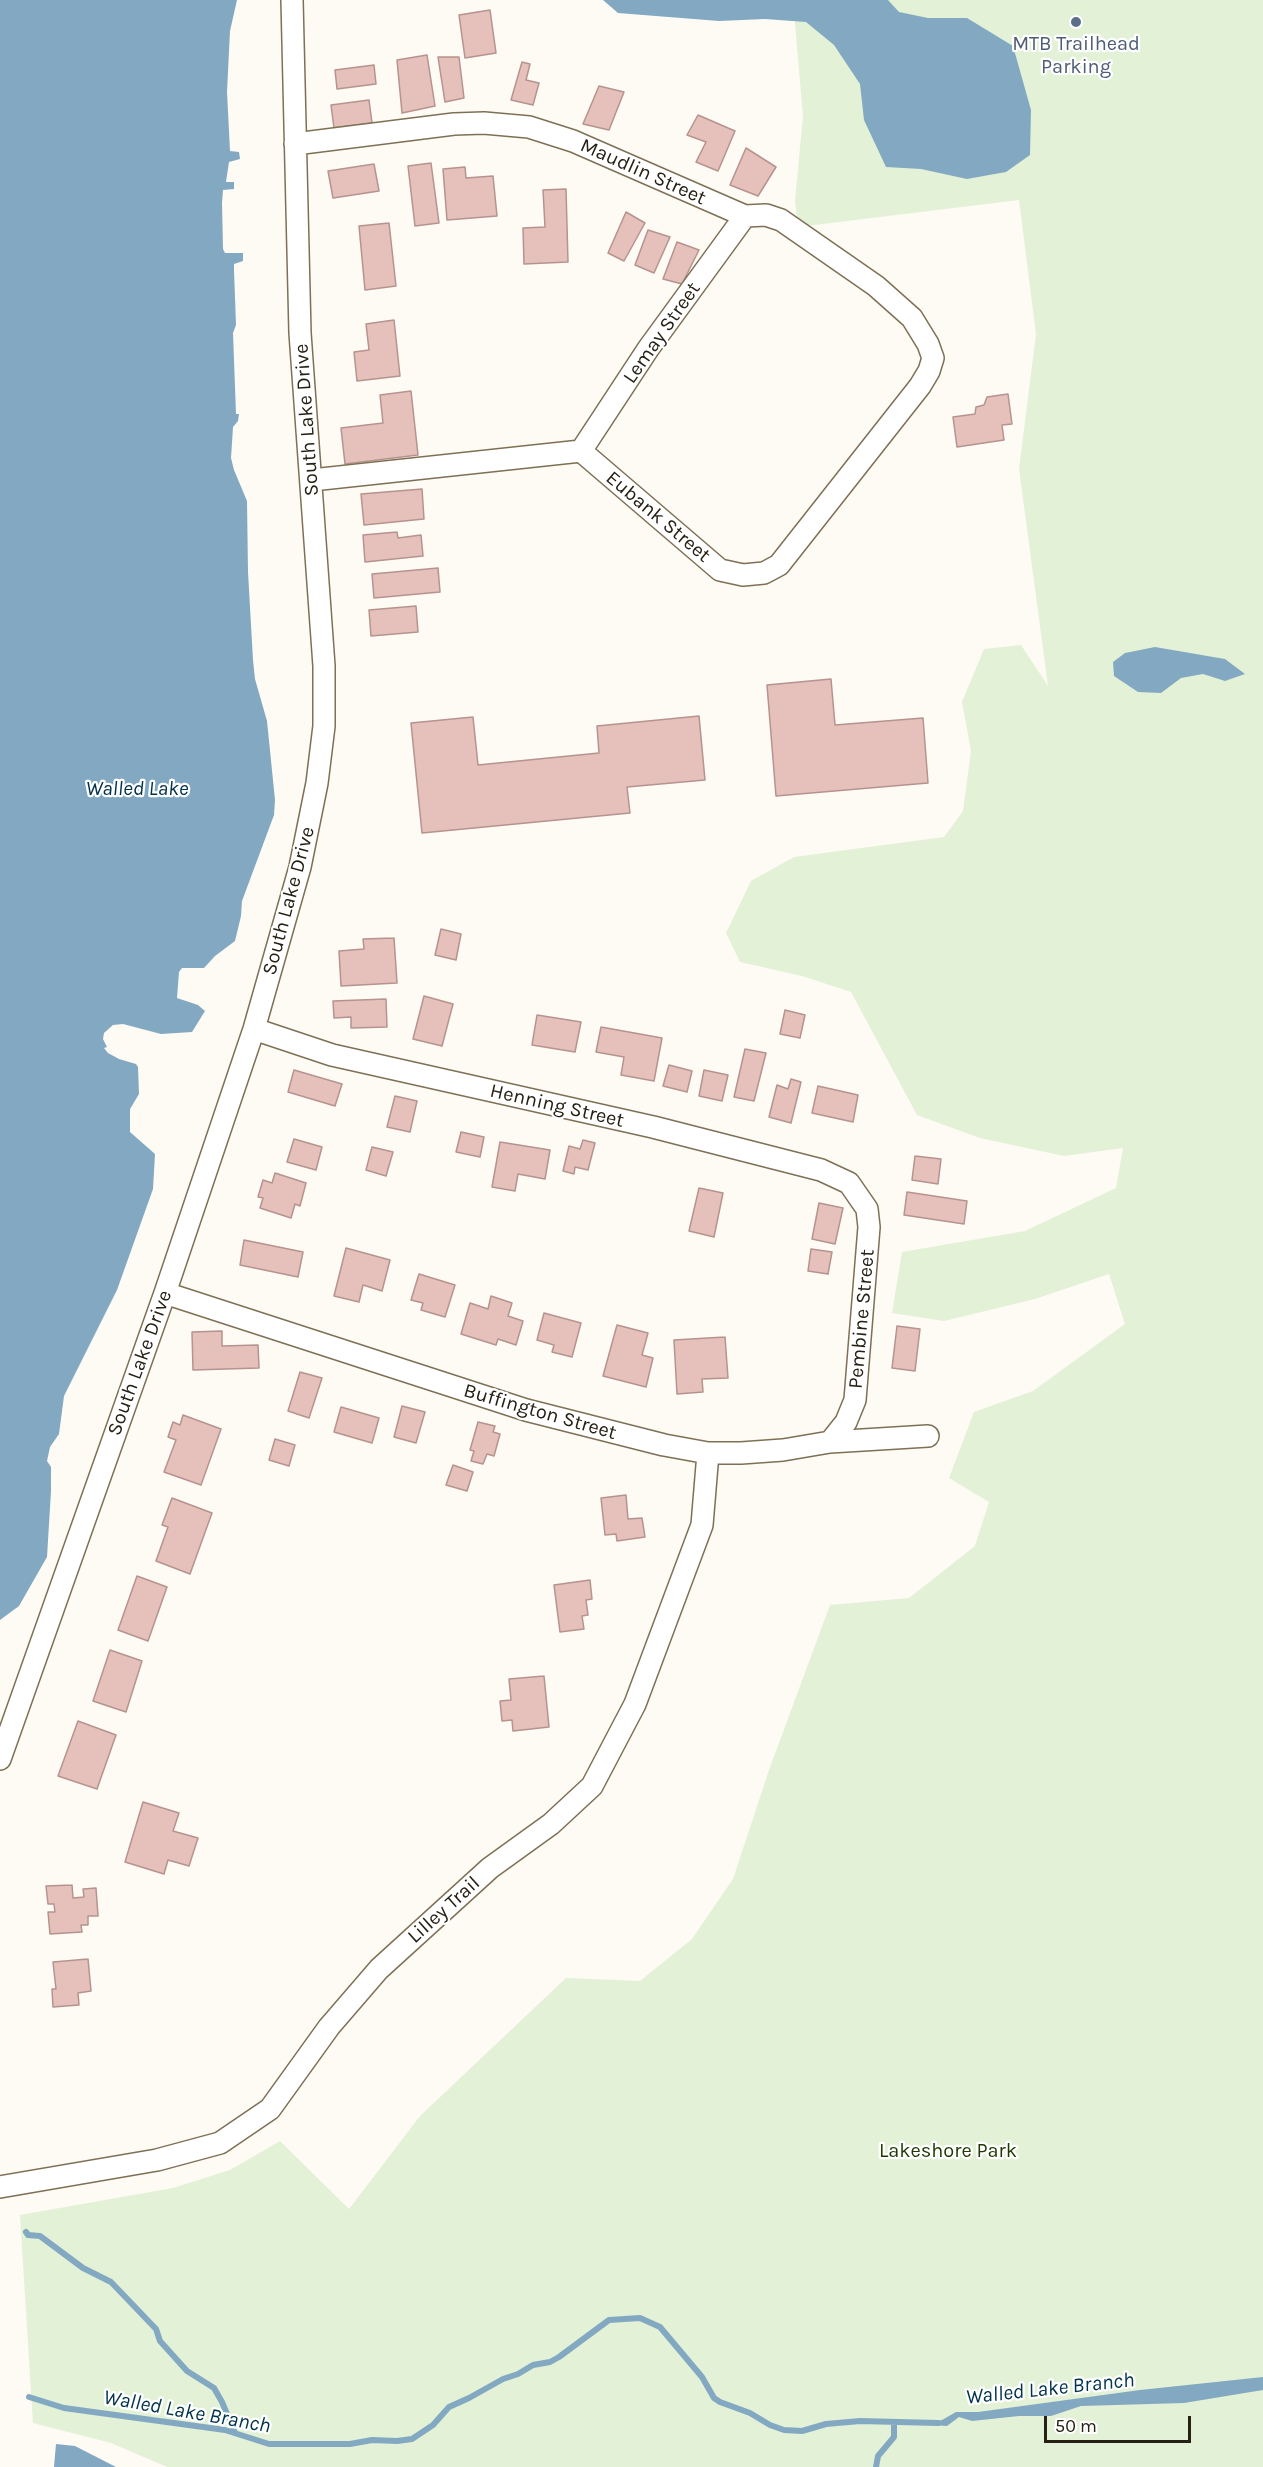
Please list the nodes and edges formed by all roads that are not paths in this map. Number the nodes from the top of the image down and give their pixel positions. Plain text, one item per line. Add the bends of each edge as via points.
1 (292, 0) edge
2 (296, 144) junction
3 (745, 216) junction
4 (933, 358) joint
5 (581, 452) junction
6 (312, 480) junction
7 (254, 1029) junction
8 (855, 1192) joint
9 (165, 1293) junction
10 (928, 1437) dead end
11 (830, 1442) junction
12 (708, 1453) junction
13 (0, 1760) edge
14 (0, 2187) edge

1 - 2 street, South Lake Drive
2 - 3 street, Maudlin Street via 454,124 529,127 573,141
2 - 6 street, South Lake Drive via 300,333
3 - 4 street, Maudlin Street via 766,215 781,220 876,286 912,318
3 - 5 street, Lemay Street via 648,349
4 - 5 street, Eubank Street via 920,386 779,565 764,573 743,575 720,570
5 - 6 street
6 - 7 street, South Lake Drive via 324,726 300,867
7 - 8 street, Henning Street via 332,1055 653,1127 821,1170 849,1184
7 - 9 street, South Lake Drive
8 - 11 street, Pembine Street via 867,1209 869,1227 855,1400 846,1422
9 - 12 street, Buffington Street via 526,1410 638,1440
9 - 13 street, South Lake Drive
10 - 11 street, Buffington Street
11 - 12 street, Buffington Street via 783,1450
12 - 14 street, Lilley Trail via 702,1526 635,1704 592,1786 551,1824 490,1868 379,1969 329,2027 270,2109 220,2144 157,2160

